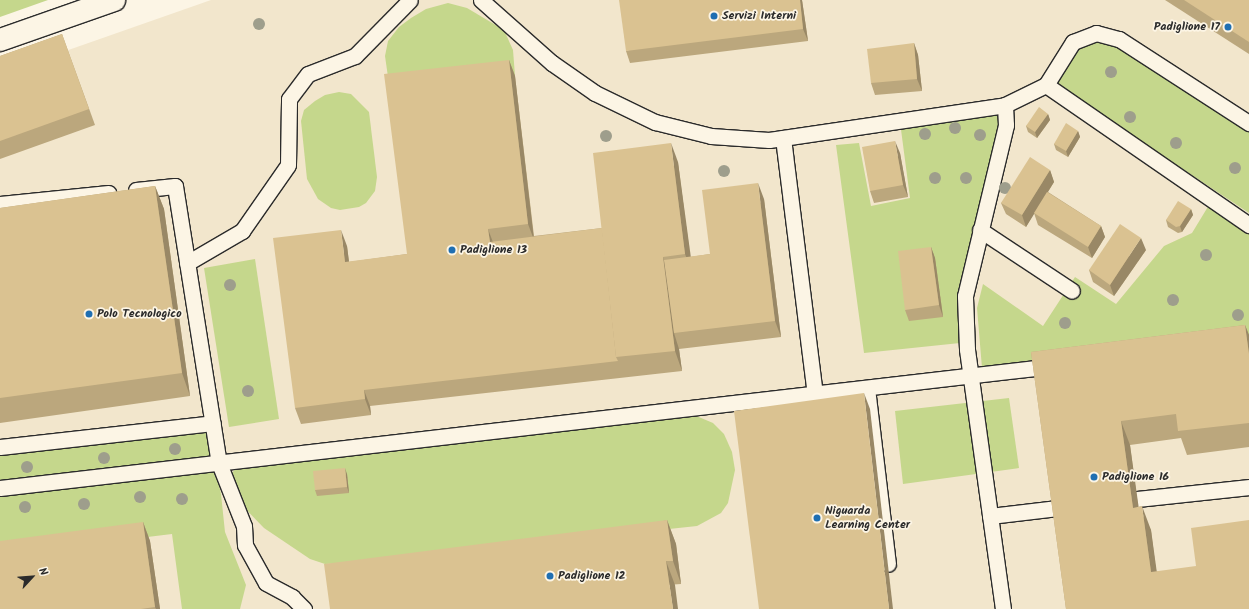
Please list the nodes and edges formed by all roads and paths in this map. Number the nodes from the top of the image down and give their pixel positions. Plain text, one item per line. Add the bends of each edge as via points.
1 (114, 0) edge
2 (410, 0) edge
3 (481, 0) edge
4 (0, 40) edge
5 (1046, 85) junction
6 (1005, 104) junction
7 (1249, 123) edge
8 (783, 138) junction
9 (0, 204) edge
10 (1249, 225) edge
11 (980, 230) junction
12 (187, 263) junction
13 (1072, 291) dead end
14 (1071, 364) edge
15 (971, 376) junction
16 (867, 388) junction
17 (815, 394) junction
18 (213, 423) junction
19 (0, 447) edge
20 (219, 463) junction
21 (1249, 487) edge
22 (0, 488) edge
23 (1137, 499) dead end
24 (1058, 508) edge
25 (990, 516) junction
26 (890, 578) dead end
27 (304, 609) edge
28 (1003, 609) edge

1 - 4 street
2 - 12 lane via 356,56 308,74 289,99 288,165 242,231
3 - 8 lane via 552,63 595,93 655,122 711,136 769,140
5 - 6 lane
5 - 7 lane via 1073,42 1096,32 1119,39
5 - 10 lane
6 - 8 lane
6 - 11 lane via 1006,124
8 - 17 lane
9 - 12 lane via 175,186
11 - 13 lane
11 - 15 lane via 964,296
12 - 18 lane
14 - 15 lane
15 - 16 lane
15 - 25 lane
16 - 17 lane
16 - 26 lane
17 - 20 lane
18 - 19 lane
18 - 20 lane
20 - 22 lane
20 - 27 lane via 244,526 244,545 266,583 292,597
21 - 23 lane
24 - 25 lane
25 - 28 lane

